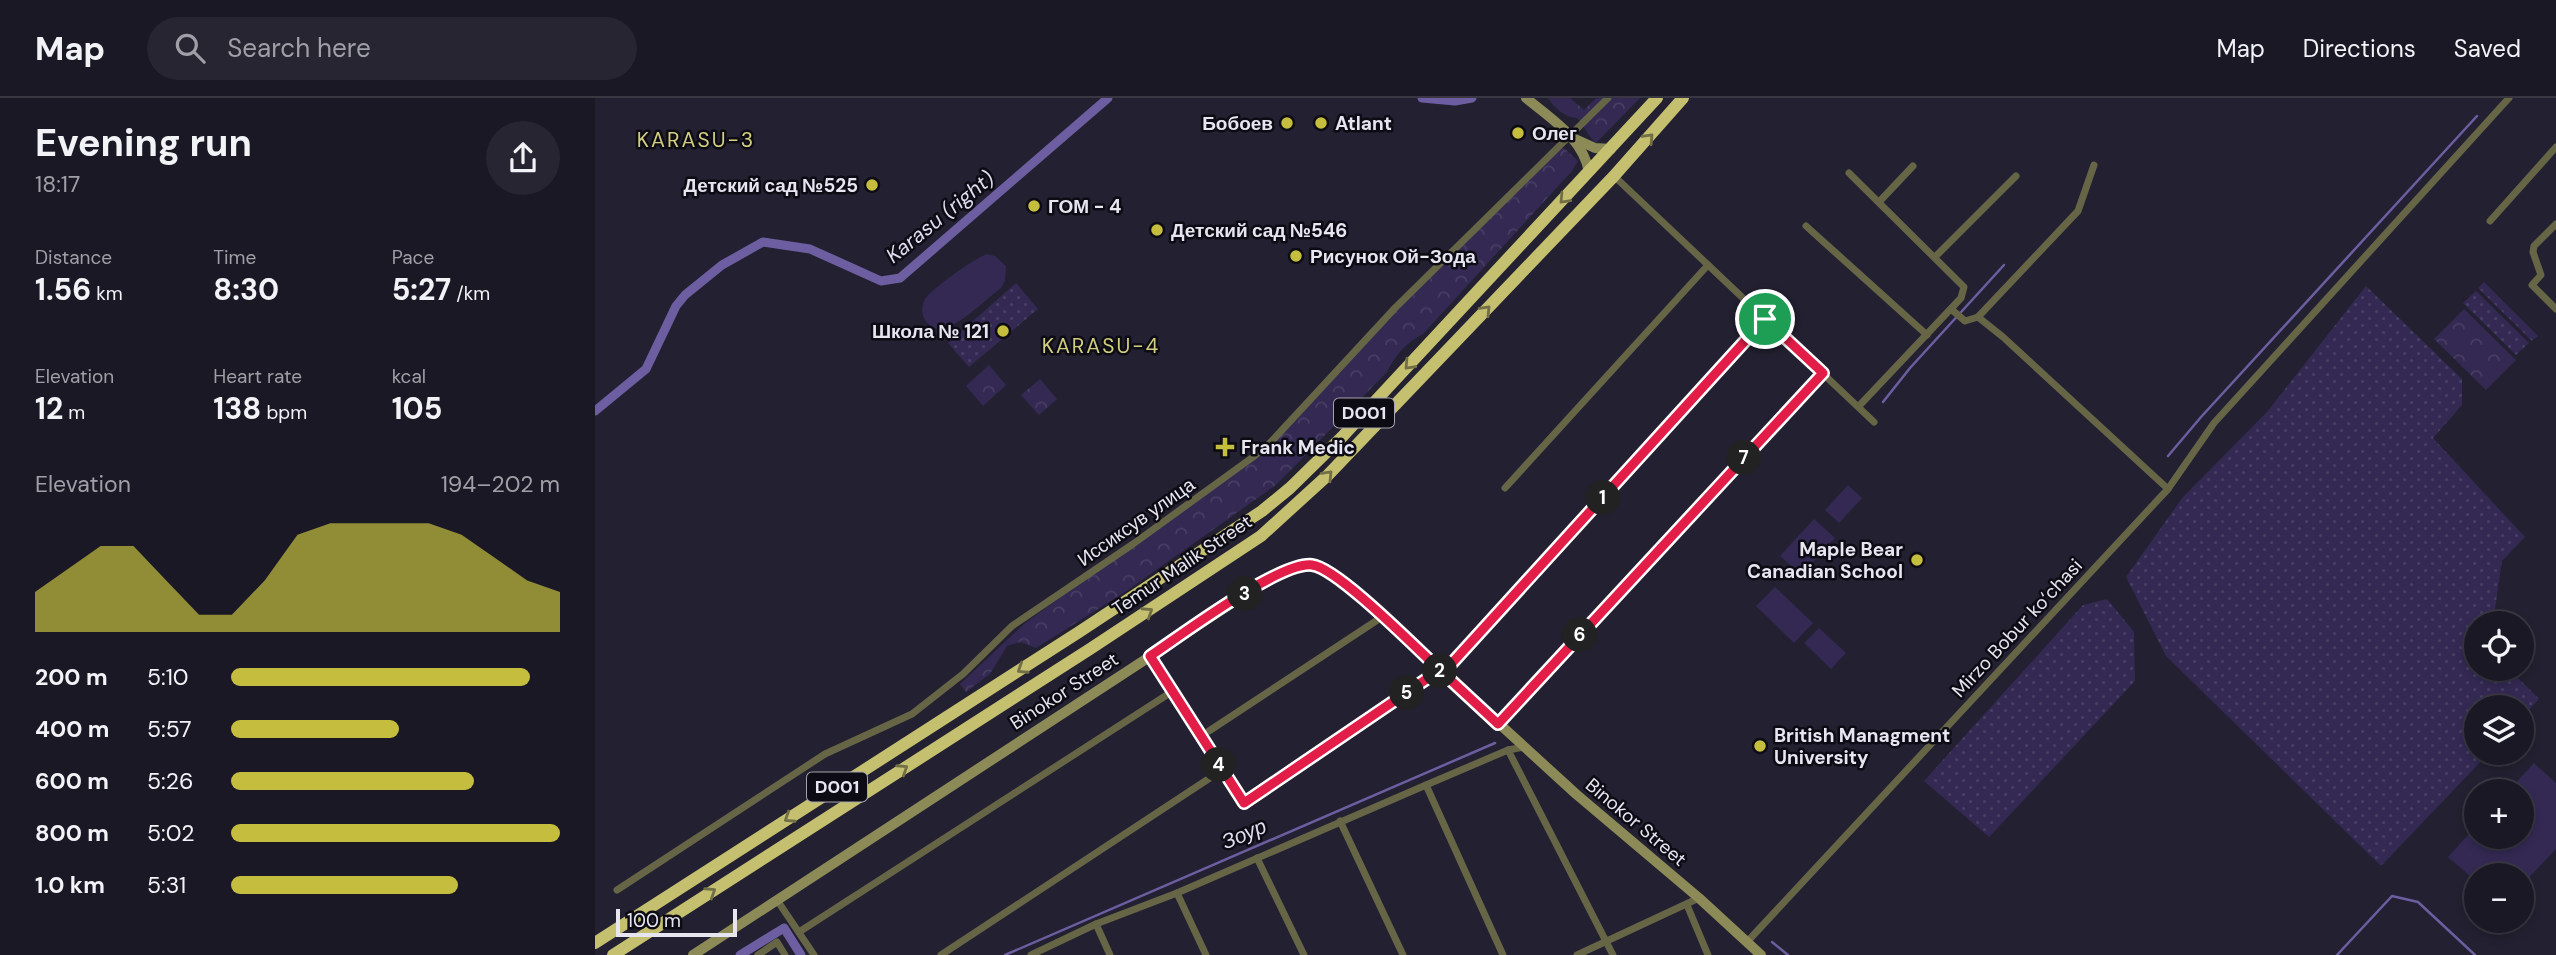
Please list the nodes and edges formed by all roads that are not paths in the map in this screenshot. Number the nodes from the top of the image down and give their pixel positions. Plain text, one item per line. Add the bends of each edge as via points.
1 (1526, 98) edge
2 (1608, 98) edge
3 (1657, 98) edge
4 (1683, 98) edge
5 (2509, 98) edge
6 (1569, 135) junction
7 (2556, 147) edge
8 (1611, 149) junction
9 (2094, 165) dead end
10 (1913, 166) dead end
11 (1590, 172) junction
12 (1849, 173) dead end
13 (1614, 176) junction
14 (2016, 176) dead end
15 (1879, 202) junction
16 (2490, 221) dead end
17 (2556, 224) edge
18 (1806, 226) dead end
19 (1935, 257) junction
20 (1708, 265) junction
21 (1951, 309) junction
22 (2556, 309) edge
23 (1979, 317) junction
24 (1765, 319) junction
25 (1927, 335) junction
26 (1823, 373) junction
27 (1859, 406) junction
28 (1874, 422) dead end
29 (1505, 488) dead end
30 (2168, 489) junction
31 (1382, 617) junction
32 (1079, 632) junction
33 (1090, 649) junction
34 (1150, 656) junction
35 (1440, 671) junction
36 (1173, 691) junction
37 (1498, 724) junction
38 (1209, 731) dead end
39 (1524, 747) junction
40 (1508, 750) junction
41 (1222, 770) junction
42 (1426, 785) junction
43 (1340, 821) junction
44 (1257, 858) junction
45 (617, 890) dead end
46 (1177, 893) junction
47 (1699, 898) junction
48 (777, 900) junction
49 (1687, 905) junction
50 (1096, 924) junction
51 (799, 932) junction
52 (1607, 941) junction
53 (1747, 942) junction
54 (595, 943) edge
55 (1052, 946) junction
56 (613, 955) edge
57 (693, 955) edge
58 (758, 955) edge
59 (785, 955) edge
60 (814, 955) edge
61 (940, 955) edge
62 (1031, 955) edge
63 (1056, 955) edge
64 (1110, 955) edge
65 (1206, 955) edge
66 (1304, 955) edge
67 (1403, 955) edge
68 (1503, 955) edge
69 (1577, 955) edge
70 (1613, 955) edge
71 (1708, 955) edge
72 (1761, 955) edge

1 - 6 main road
2 - 6 street, Иссиксув улица
3 - 8 highway, Temur Malik Street / D001
13 -> 4 highway, Temur Malik Street / D001
5 - 30 street, Mirzo Bobur ko‘chasi via 2214,423
6 - 8 main road via 1595,148
6 - 11 main road
6 - 45 street, Иссиксув улица via 1253,457 1012,626 963,674 912,714 825,754
7 - 16 street
8 - 11 highway, Temur Malik Street / D001
9 - 23 street via 2078,211
10 - 15 street
11 -> 32 highway, Temur Malik Street / D001 via 1290,488 1233,532
12 - 15 street
13 - 20 street
33 -> 13 highway, Temur Malik Street / D001 via 1247,547 1296,507
14 - 19 street
15 - 19 street
17 - 22 street via 2534,246 2541,275 2532,285
18 - 25 street
19 - 21 street via 1964,287 1961,299
20 - 24 street
20 - 29 street
21 - 23 street via 1965,321
21 - 25 street
23 - 30 street
24 - 26 street
24 - 35 street
25 - 27 street
26 - 27 street
26 - 37 street
27 - 28 street
30 - 53 street, Mirzo Bobur ko‘chasi
31 - 34 main road, Binokor Street via 1333,575 1304,565 1261,584
31 - 35 main road, Binokor Street
31 - 38 street
32 - 33 highway
32 -> 54 highway, Temur Malik Street / D001
56 -> 33 highway, Temur Malik Street / D001
34 - 36 street
34 - 48 main road, Binokor Street
35 - 37 main road, Binokor Street
35 - 41 street via 1244,803
36 - 41 street
36 - 51 street
37 - 39 main road, Binokor Street
39 - 40 street
39 - 47 main road, Binokor Street
40 - 42 street
40 - 52 street
41 - 61 street
42 - 43 street
42 - 68 street
43 - 44 street
43 - 67 street
44 - 46 street
44 - 66 street
46 - 50 street
46 - 65 street
47 - 49 street
47 - 53 main road, Binokor Street
48 - 51 street
48 - 57 main road, Binokor Street
49 - 52 street
49 - 71 street
50 - 55 street
50 - 64 street
51 - 60 street
52 - 69 street
52 - 70 street
53 - 72 main road, Binokor Street
55 - 62 street
55 - 63 street
58 - 59 street via 777,942

